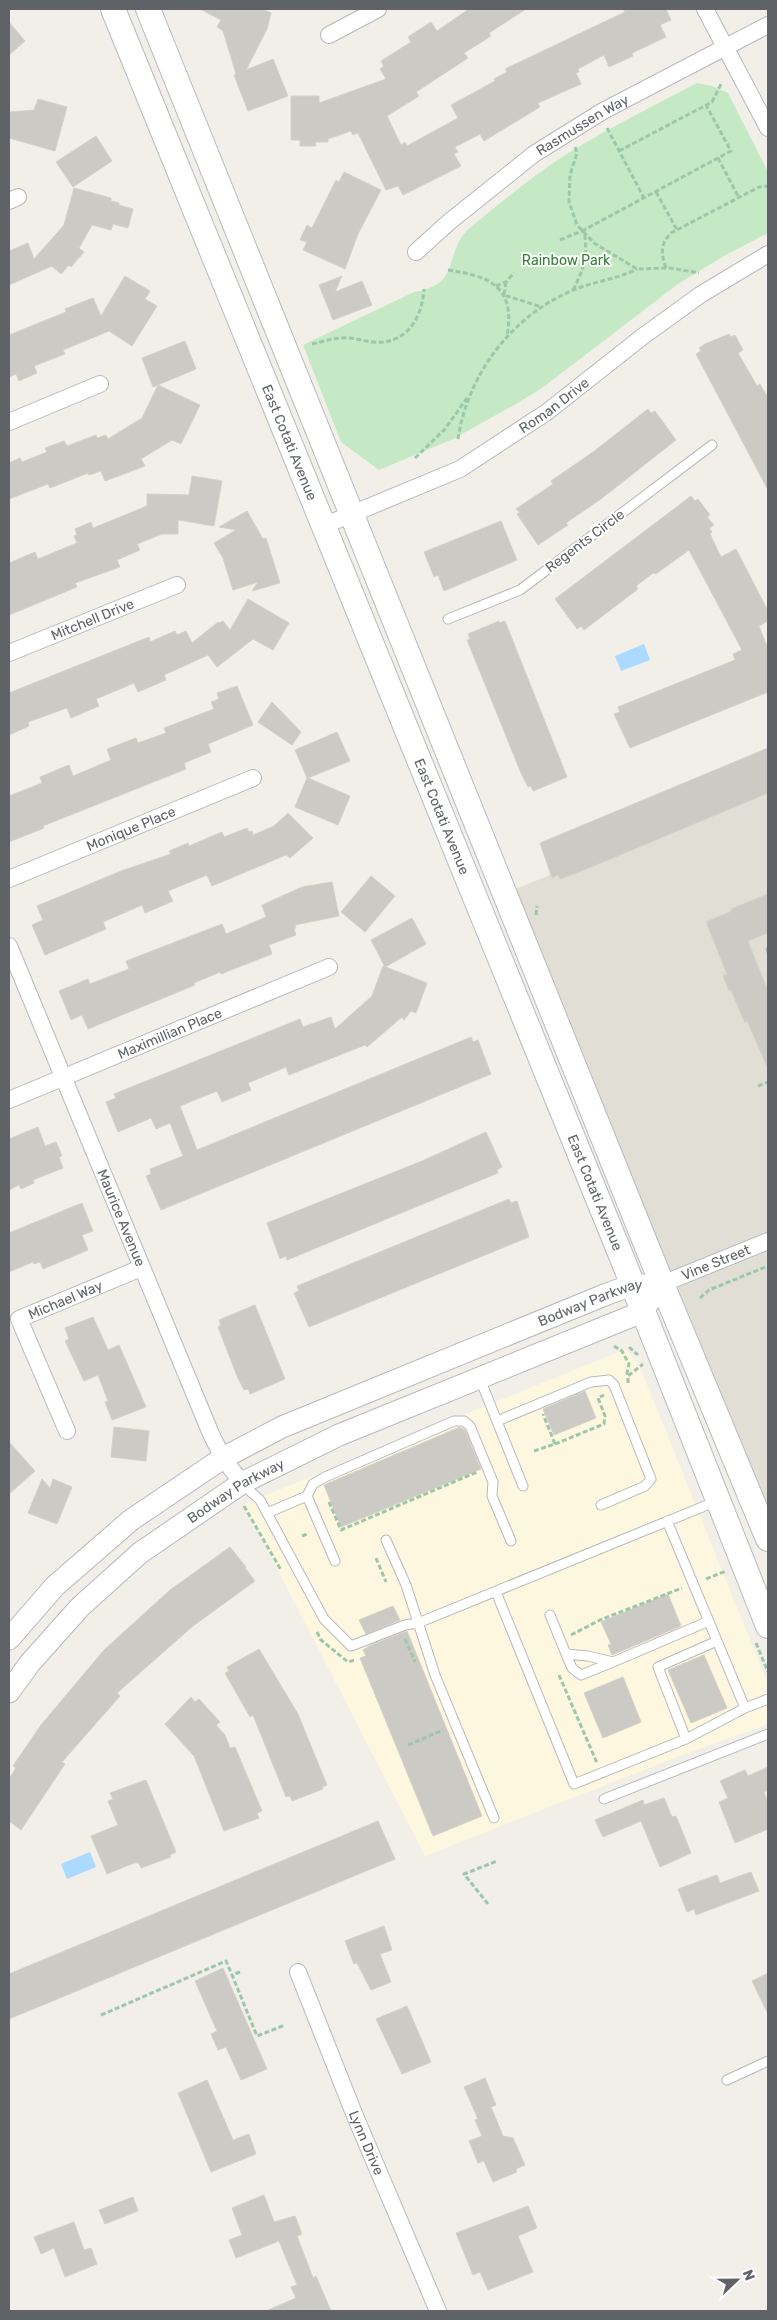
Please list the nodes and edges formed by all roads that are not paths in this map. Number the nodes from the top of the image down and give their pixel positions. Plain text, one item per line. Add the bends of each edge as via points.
1 (113, 9) edge
2 (148, 9) edge
3 (378, 9) edge
4 (705, 9) edge
5 (768, 25) edge
6 (328, 35) dead end
7 (726, 48) junction
8 (768, 128) edge
9 (416, 252) dead end
10 (768, 254) edge
11 (100, 384) dead end
12 (9, 422) edge
13 (712, 445) dead end
14 (353, 514) junction
15 (323, 526) junction
16 (177, 585) dead end
17 (448, 619) dead end
18 (9, 653) edge
19 (253, 778) dead end
20 (9, 879) edge
21 (9, 946) edge
22 (329, 967) dead end
23 (63, 1077) junction
24 (9, 1100) edge
25 (768, 1241) edge
26 (141, 1268) junction
27 (662, 1284) junction
28 (632, 1285) junction
29 (642, 1312) junction
30 (480, 1379) junction
31 (496, 1421) junction
32 (67, 1431) dead end
33 (223, 1458) junction
34 (242, 1483) junction
35 (523, 1486) dead end
36 (307, 1496) junction
37 (718, 1501) junction
38 (601, 1505) dead end
39 (267, 1513) junction
40 (667, 1521) junction
41 (768, 1539) edge
42 (386, 1540) dead end
43 (511, 1541) dead end
44 (335, 1561) dead end
45 (496, 1592) junction
46 (550, 1615) dead end
47 (709, 1621) junction
48 (418, 1623) junction
49 (768, 1626) edge
50 (9, 1639) edge
51 (717, 1641) junction
52 (566, 1654) junction
53 (613, 1662) junction
54 (9, 1692) edge
55 (768, 1699) edge
56 (745, 1708) junction
57 (768, 1734) edge
58 (686, 1739) junction
59 (604, 1799) dead end
60 (494, 1818) dead end
61 (298, 1972) dead end
62 (768, 2061) edge
63 (727, 2080) dead end
64 (438, 2311) edge

1 - 15 main road, East Cotati Avenue
2 - 14 main road, East Cotati Avenue
3 - 6 street
4 - 7 street
5 - 7 street, Rasmussen Way
7 - 8 street
7 - 9 street, Rasmussen Way via 603,111 534,154
10 - 14 street, Roman Drive via 700,295 547,412 460,469
11 - 12 street
13 - 17 lane, Regents Circle via 520,590
14 - 15 street, Roman Drive
14 - 27 main road, East Cotati Avenue
15 - 28 main road, East Cotati Avenue
16 - 18 street, Mitchell Drive
19 - 20 street, Monique Place
21 - 23 street, Maurice Avenue
22 - 23 street, Maximillian Place
23 - 24 street, Maximillian Place
23 - 26 street, Maurice Avenue
25 - 27 street, Vine Street
26 - 32 street, Michael Way via 19,1319
26 - 33 street, Maurice Avenue
27 - 28 street, Bodway Parkway
27 - 29 street, Bodway Parkway
27 - 41 main road, East Cotati Avenue
28 - 29 main road, East Cotati Avenue
28 - 33 street, Bodway Parkway via 282,1427
29 - 30 street, Bodway Parkway
29 - 37 main road, East Cotati Avenue
30 - 31 lane
30 - 34 street, Bodway Parkway via 339,1436
31 - 35 lane
31 - 38 lane via 591,1382 609,1380 614,1385 651,1478 645,1486
33 - 34 street, Maurice Avenue
33 - 50 street, Bodway Parkway via 131,1520 55,1586
34 - 39 lane via 260,1500
34 - 54 street, Bodway Parkway via 140,1553 80,1607
36 - 39 lane
36 - 43 lane via 314,1484 325,1477 454,1420 464,1421 470,1426 494,1482 492,1496
36 - 44 lane
37 - 40 lane
37 - 49 main road, East Cotati Avenue
39 - 48 lane via 324,1620 351,1646
40 - 45 lane
40 - 47 lane
42 - 48 lane
45 - 48 lane
45 - 58 lane via 574,1784
46 - 52 lane
47 - 51 lane
47 - 53 lane
48 - 60 lane via 435,1674
51 - 56 lane
51 - 58 lane via 658,1667
52 - 53 lane
52 - 53 lane via 572,1668 581,1674
55 - 56 lane
56 - 58 lane
57 - 59 lane
61 - 64 street, Lynn Drive via 352,2110
62 - 63 lane

